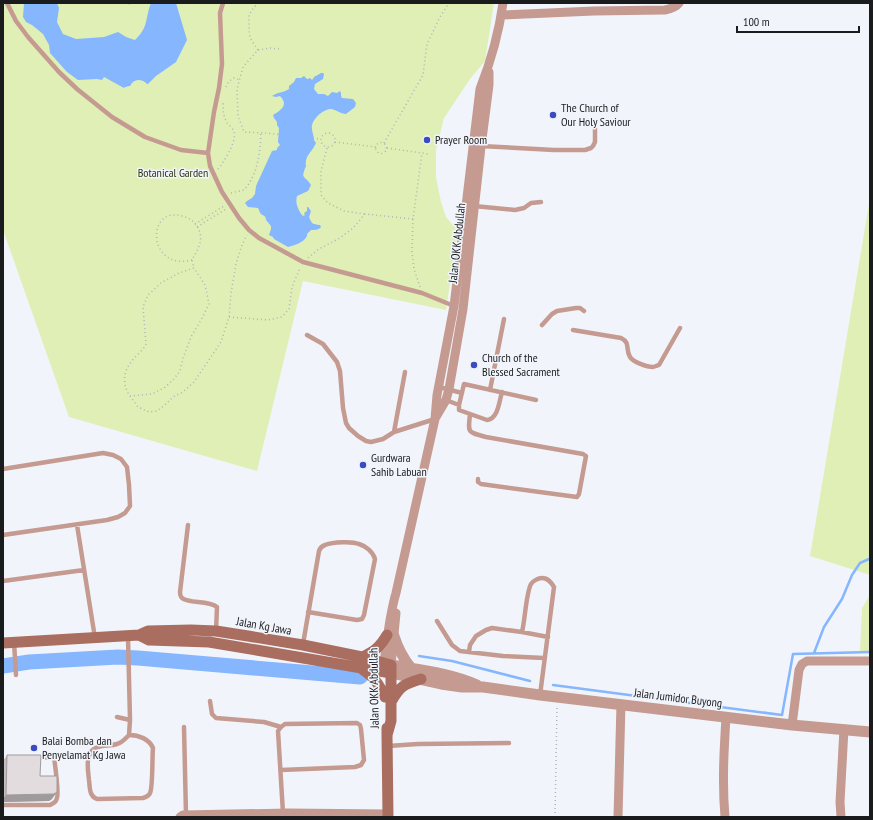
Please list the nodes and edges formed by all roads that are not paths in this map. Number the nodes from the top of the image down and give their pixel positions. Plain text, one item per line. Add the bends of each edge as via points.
1 (7, 3) edge
2 (223, 3) edge
3 (503, 3) edge
4 (679, 3) edge
5 (502, 15) junction
6 (596, 128) dead end
7 (477, 146) junction
8 (208, 153) junction
9 (541, 202) dead end
10 (470, 205) junction
11 (454, 306) junction
12 (584, 312) dead end
13 (504, 319) dead end
14 (542, 326) dead end
15 (680, 328) dead end
16 (573, 330) dead end
17 (307, 335) dead end
18 (405, 372) dead end
19 (438, 386) junction
20 (449, 389) junction
21 (490, 390) junction
22 (502, 392) junction
23 (462, 393) junction
24 (446, 400) junction
25 (536, 400) dead end
26 (459, 405) junction
27 (470, 414) junction
28 (435, 419) junction
29 (394, 432) junction
30 (3, 468) edge
31 (478, 479) dead end
32 (78, 525) junction
33 (188, 525) dead end
34 (3, 535) edge
35 (84, 570) junction
36 (3, 581) edge
37 (308, 612) junction
38 (437, 621) dead end
39 (216, 631) junction
40 (522, 632) junction
41 (133, 635) junction
42 (390, 636) junction
43 (548, 637) junction
44 (95, 638) junction
45 (14, 642) junction
46 (3, 643) edge
47 (303, 646) junction
48 (469, 652) junction
49 (544, 658) junction
50 (870, 661) edge
51 (361, 663) junction
52 (388, 668) junction
53 (411, 668) junction
54 (16, 675) dead end
55 (421, 679) junction
56 (483, 687) junction
57 (540, 695) junction
58 (388, 699) junction
59 (210, 701) dead end
60 (621, 704) junction
61 (117, 717) dead end
62 (726, 717) junction
63 (130, 720) junction
64 (792, 725) junction
65 (184, 726) dead end
66 (280, 727) junction
67 (844, 729) junction
68 (870, 732) edge
69 (130, 735) junction
70 (388, 740) junction
71 (508, 743) dead end
72 (32, 758) edge
73 (280, 770) junction
74 (3, 805) edge
75 (283, 813) junction
76 (388, 815) edge
77 (183, 816) edge
78 (618, 817) edge
79 (725, 817) edge
80 (841, 817) edge

1 - 8 lane via 28,37 59,72 112,117 145,136 181,150
2 - 8 lane via 220,13 222,64
3 - 5 street, Jalan OKK Abdullah
4 - 5 street via 665,10
5 - 7 street, Jalan OKK Abdullah via 489,66 489,85
6 - 7 lane via 595,142 588,150
7 - 10 street, Jalan OKK Abdullah
8 - 11 lane via 210,166 223,193 249,230 259,238 303,262 422,292
9 - 10 lane via 515,210
10 - 11 street, Jalan OKK Abdullah
10 - 20 street, Jalan OKK Abdullah via 463,309
11 - 19 street, Jalan OKK Abdullah
12 - 14 lane via 580,308 557,311
13 - 21 lane
15 - 16 lane via 659,365 654,367 636,362 630,356 627,343 621,338
17 - 29 lane via 323,344 337,362 343,408 349,428 371,442 383,439
18 - 29 lane
19 - 20 lane
19 - 28 street, Jalan OKK Abdullah
20 - 23 lane
20 - 24 street, Jalan OKK Abdullah
21 - 22 lane
21 - 23 lane via 464,384
22 - 25 lane
22 - 27 lane via 492,419 487,420
23 - 26 lane
24 - 26 lane
24 - 28 street, Jalan OKK Abdullah
26 - 27 lane via 459,410
27 - 31 lane via 468,426 471,432 476,434 586,456 577,497 481,484
28 - 29 lane
28 - 42 street, Jalan OKK Abdullah via 391,611
30 - 32 lane via 103,453 113,454 121,459 127,467 130,506 118,517
32 - 34 lane
32 - 35 lane
33 - 39 lane via 181,596 183,599 217,607
35 - 36 lane
35 - 44 lane
37 - 37 lane via 321,547 344,542 359,544 372,552 375,559 362,619
37 - 47 lane
38 - 48 lane via 452,645 460,651
39 - 41 main road, Jalan Kg Jawa via 148,631
39 - 47 main road, Jalan Kg Jawa
40 - 43 lane
40 - 43 lane via 528,591 531,584 543,578 554,587
40 - 48 lane via 497,628 486,630 476,636
41 - 44 main road, Jalan Kg Jawa
41 - 51 main road, Jalan Kg Jawa via 149,640 209,642
41 - 63 lane via 128,652
42 - 51 main road
42 - 52 street, Jalan OKK Abdullah
42 - 53 street
43 - 49 lane
44 - 45 main road, Jalan Kg Jawa
45 - 46 main road, Jalan Kg Jawa
45 - 54 lane
47 - 51 main road, Jalan Kg Jawa
48 - 49 lane
49 - 57 lane
50 - 64 street via 807,661 802,664
51 - 52 main road, Jalan Kg Jawa
51 - 58 main road
52 - 53 street, Jalan Jumidor Buyong
52 - 55 street, Jalan Jumidor Buyong
52 - 58 main road, Jalan OKK Abdullah
53 - 56 street, Jalan Jumidor Buyong via 463,679
55 - 56 street, Jalan Jumidor Buyong via 462,687
55 - 58 main road via 405,684
56 - 57 street, Jalan Jumidor Buyong
57 - 60 street, Jalan Jumidor Buyong
58 - 70 main road, Jalan OKK Abdullah
59 - 66 lane via 212,714 216,718 264,722
60 - 62 street, Jalan Jumidor Buyong
60 - 78 street
61 - 63 lane
62 - 64 street, Jalan Jumidor Buyong
62 - 79 street via 723,764
63 - 69 lane
64 - 67 street, Jalan Jumidor Buyong
65 - 77 lane
66 - 73 lane
66 - 73 lane via 285,724 357,723 361,729 364,760 361,766 355,767
67 - 68 street, Jalan Jumidor Buyong
67 - 80 street
69 - 69 lane via 117,744 99,747 91,752 88,764 90,791 94,798 143,798 150,794 153,748 147,739
70 - 71 lane via 418,744
70 - 76 main road, Jalan OKK Abdullah
72 - 74 lane via 54,758 58,794 56,801 50,805
73 - 75 lane
75 - 76 street
75 - 77 street

